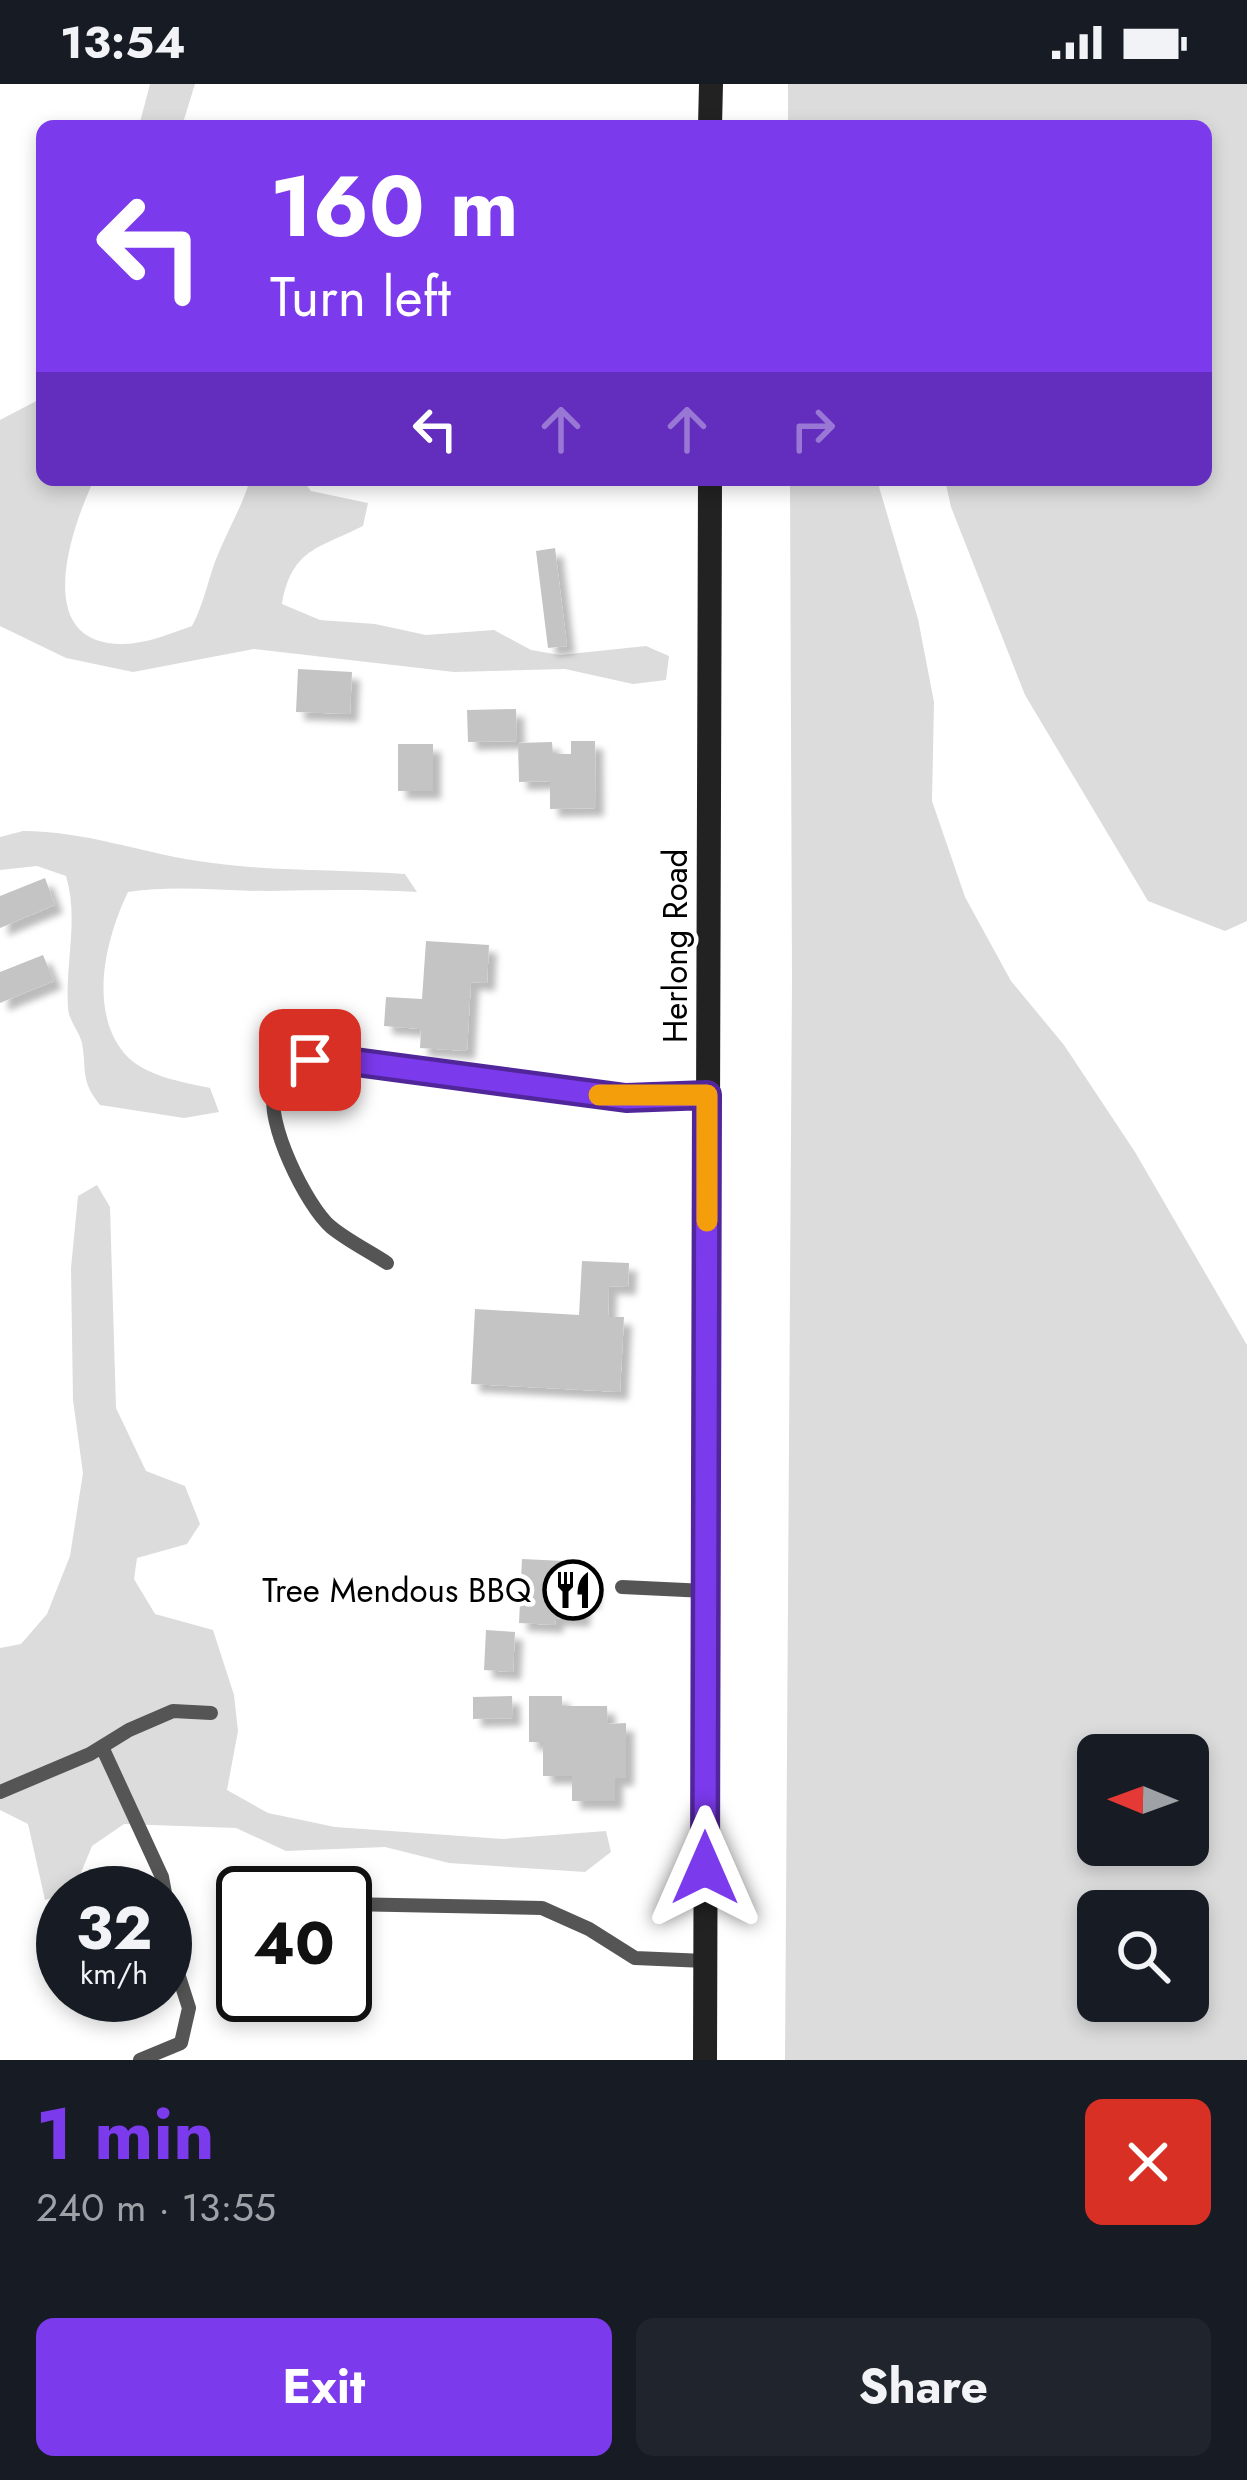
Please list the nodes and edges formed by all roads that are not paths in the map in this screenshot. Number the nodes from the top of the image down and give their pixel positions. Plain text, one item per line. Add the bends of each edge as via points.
1 (711, 84) edge
2 (710, 120) edge
3 (710, 486) edge
4 (707, 1095) junction
5 (387, 1263) dead end
6 (622, 1587) dead end
7 (706, 1591) junction
8 (211, 1713) dead end
9 (102, 1747) junction
10 (0, 1792) edge
11 (157, 1866) edge
12 (372, 1905) edge
13 (705, 1960) junction
14 (186, 2022) edge
15 (140, 2060) edge
16 (705, 2060) edge

1 - 2 street
3 - 4 street, Herlong Road
4 - 5 lane via 626,1098 310,1060 276,1087 272,1110 291,1165 327,1225
4 - 7 street, Herlong Road
6 - 7 lane
7 - 13 street, Herlong Road
8 - 9 lane via 173,1712
9 - 10 lane
9 - 11 lane
12 - 13 lane via 542,1908 635,1958
13 - 16 street, Herlong Road
14 - 15 lane via 181,2043

